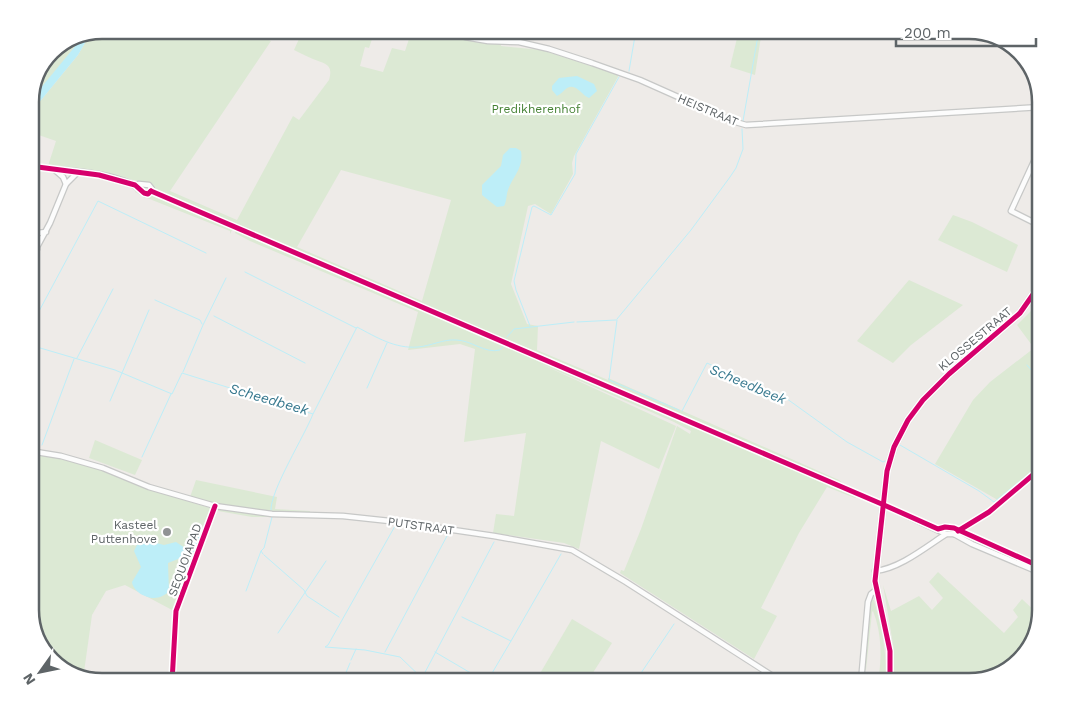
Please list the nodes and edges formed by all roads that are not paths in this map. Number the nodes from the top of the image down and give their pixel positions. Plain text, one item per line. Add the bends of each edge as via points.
1 (479, 39) edge
2 (1032, 108) edge
3 (1032, 166) edge
4 (39, 167) edge
5 (55, 170) junction
6 (78, 172) junction
7 (66, 184) junction
8 (135, 185) dead end
9 (1032, 222) edge
10 (46, 232) junction
11 (39, 233) edge
12 (39, 245) edge
13 (1032, 296) edge
14 (39, 452) edge
15 (1032, 476) edge
16 (884, 505) junction
17 (946, 534) junction
18 (954, 534) junction
19 (1032, 569) edge
20 (875, 571) junction
21 (876, 590) junction
22 (768, 673) edge
23 (862, 673) edge
24 (890, 673) edge

1 - 2 street, HEISTRAAT via 526,44 592,62 746,125
3 - 9 street via 1011,211
4 - 5 street
5 - 6 street
5 - 7 street
6 - 7 street
6 - 8 street
7 - 10 street
10 - 11 street
10 - 12 street
13 - 16 street, KLOSSESTRAAT via 1020,313 948,374 915,409 900,432 890,460
14 - 22 street, PUTSTRAAT via 103,468 149,487 215,506 272,514 399,522 572,550
15 - 18 street via 985,515
16 - 17 street
16 - 20 street, KLOSSESTRAAT
17 - 18 street
17 - 20 street via 899,564
18 - 19 street
20 - 21 street, KLOSSESTRAAT
21 - 23 street via 868,602
21 - 24 street via 889,644

